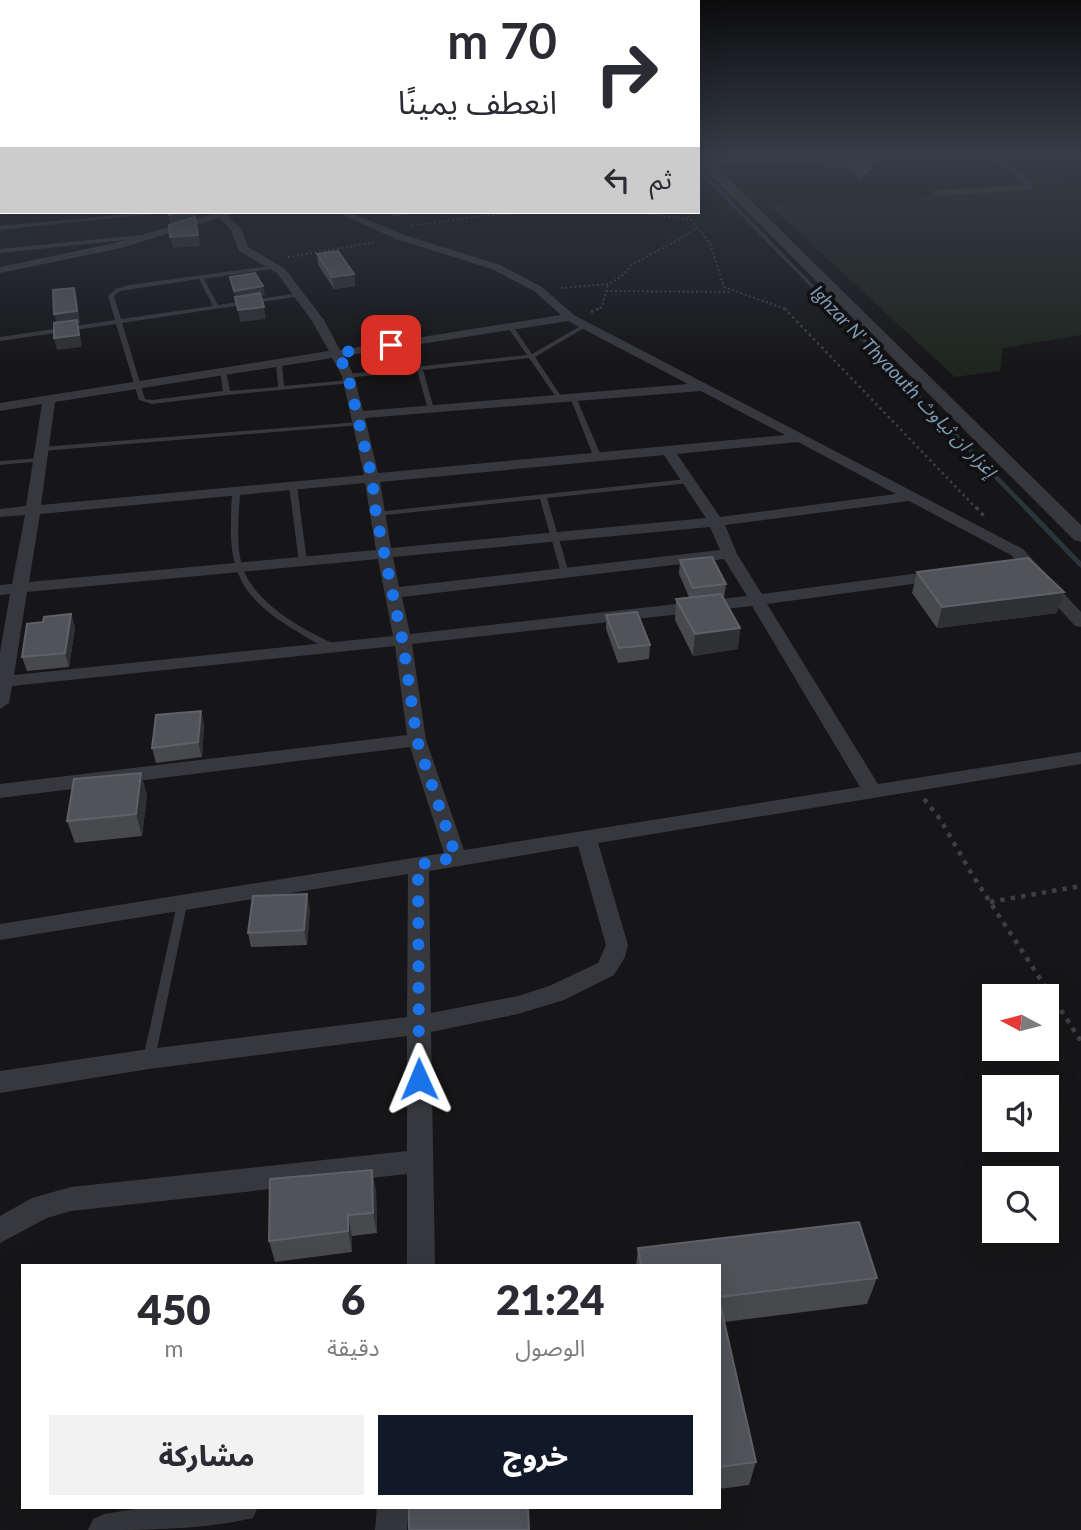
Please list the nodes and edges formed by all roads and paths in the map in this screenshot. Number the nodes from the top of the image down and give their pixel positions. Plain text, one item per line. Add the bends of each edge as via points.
1 (184, 226) edge
2 (234, 226) edge
3 (375, 226) edge
4 (408, 226) edge
5 (773, 226) edge
6 (777, 226) edge
7 (697, 227) joint
8 (383, 230) junction
9 (150, 237) junction
10 (400, 237) junction
11 (0, 251) edge
12 (270, 264) junction
13 (0, 270) edge
14 (201, 278) junction
15 (608, 284) junction
16 (538, 289) junction
17 (606, 291) junction
18 (733, 292) junction
19 (299, 295) junction
20 (216, 307) junction
21 (570, 317) junction
22 (120, 321) junction
23 (510, 326) junction
24 (586, 326) junction
25 (0, 339) edge
26 (338, 353) junction
27 (533, 356) junction
28 (279, 363) junction
29 (420, 369) junction
30 (223, 371) junction
31 (349, 379) junction
32 (136, 384) junction
33 (700, 387) junction
34 (281, 388) junction
35 (227, 393) junction
36 (567, 398) junction
37 (49, 399) junction
38 (0, 407) edge
39 (431, 409) junction
40 (358, 419) junction
41 (799, 438) junction
42 (668, 451) junction
43 (41, 455) junction
44 (598, 458) junction
45 (0, 463) edge
46 (372, 478) junction
47 (687, 481) junction
48 (293, 486) junction
49 (236, 492) junction
50 (543, 497) junction
51 (909, 497) junction
52 (33, 510) junction
53 (0, 513) edge
54 (376, 514) junction
55 (1081, 515) edge
56 (716, 522) junction
57 (1081, 536) edge
58 (554, 537) junction
59 (384, 552) junction
60 (729, 554) junction
61 (1021, 557) junction
62 (303, 562) junction
63 (999, 566) edge
64 (239, 569) junction
65 (959, 572) edge
66 (565, 573) junction
67 (20, 588) junction
68 (0, 590) edge
69 (394, 593) junction
70 (760, 601) junction
71 (1081, 621) edge
72 (403, 643) junction
73 (338, 649) junction
74 (2, 682) edge
75 (0, 703) edge
76 (417, 740) junction
77 (1081, 758) edge
78 (908, 788) junction
79 (0, 791) edge
80 (874, 793) junction
81 (586, 838) junction
82 (456, 857) junction
83 (418, 865) junction
84 (1081, 886) edge
85 (990, 902) junction
86 (182, 904) junction
87 (0, 932) edge
88 (418, 1025) junction
89 (1081, 1041) edge
90 (149, 1059) junction
91 (0, 1082) edge
92 (420, 1161) junction
93 (0, 1230) edge
94 (421, 1264) edge
95 (230, 1509) edge
96 (393, 1509) edge
97 (104, 1530) edge
98 (391, 1530) edge

1 - 9 street
2 - 12 street via 243,249
3 - 8 street
4 - 8 path
5 - 57 street
6 - 55 street
7 - 15 path via 632,264
7 - 18 path via 710,243 724,287
8 - 10 street
9 - 11 lane
9 - 13 street
10 - 12 path
10 - 16 street via 496,267
12 - 14 lane
12 - 19 street
14 - 20 lane
14 - 22 lane via 118,290 111,296
15 - 16 path
15 - 17 path
16 - 21 street
17 - 18 path
17 - 21 path via 602,307
18 - 61 path via 787,309 933,458
19 - 20 lane
19 - 26 street
20 - 22 lane
21 - 23 street
21 - 24 street
22 - 25 lane
22 - 32 lane
23 - 26 street
23 - 27 lane
24 - 27 lane
24 - 33 street
26 - 28 street
26 - 31 street
27 - 29 lane
27 - 36 lane
28 - 30 street
28 - 34 lane
29 - 31 lane
29 - 39 lane
30 - 32 street
30 - 35 lane
31 - 34 lane
31 - 40 street
32 - 35 lane via 147,402
32 - 37 street
33 - 36 street
33 - 41 street
34 - 35 lane
36 - 39 street
36 - 44 lane
37 - 38 street
37 - 43 street
39 - 40 street
40 - 43 lane
40 - 46 street
41 - 42 street
41 - 51 street
42 - 44 street
42 - 47 street
43 - 45 lane
43 - 52 street
44 - 46 street
46 - 48 street
46 - 54 street
47 - 50 lane
47 - 56 street
48 - 49 street
48 - 62 lane
49 - 52 street
49 - 64 lane
50 - 54 lane
50 - 58 lane
51 - 56 street
51 - 61 street
52 - 53 street
52 - 67 street
54 - 59 street
56 - 58 street
56 - 60 street
58 - 59 street
58 - 66 lane
59 - 62 street
59 - 69 street
60 - 66 street
60 - 70 street
61 - 63 street
61 - 71 street
62 - 64 street
64 - 67 street
64 - 73 lane via 285,622
65 - 70 street
66 - 69 street
67 - 68 street
67 - 74 street
69 - 72 street
70 - 72 street
70 - 80 street
72 - 73 street
72 - 76 street
73 - 74 street
74 - 75 street
76 - 79 street
76 - 82 street
77 - 78 street
78 - 80 street
78 - 85 path via 925,799 940,819
80 - 81 street
81 - 82 street
81 - 88 street via 617,944 606,969 537,999
82 - 83 street
83 - 86 street
83 - 88 street
84 - 85 path
85 - 89 path
86 - 87 street
86 - 90 lane
88 - 90 street
88 - 92 street
90 - 91 street
92 - 93 street via 71,1199 41,1207
92 - 94 street
95 - 97 street
96 - 98 street

